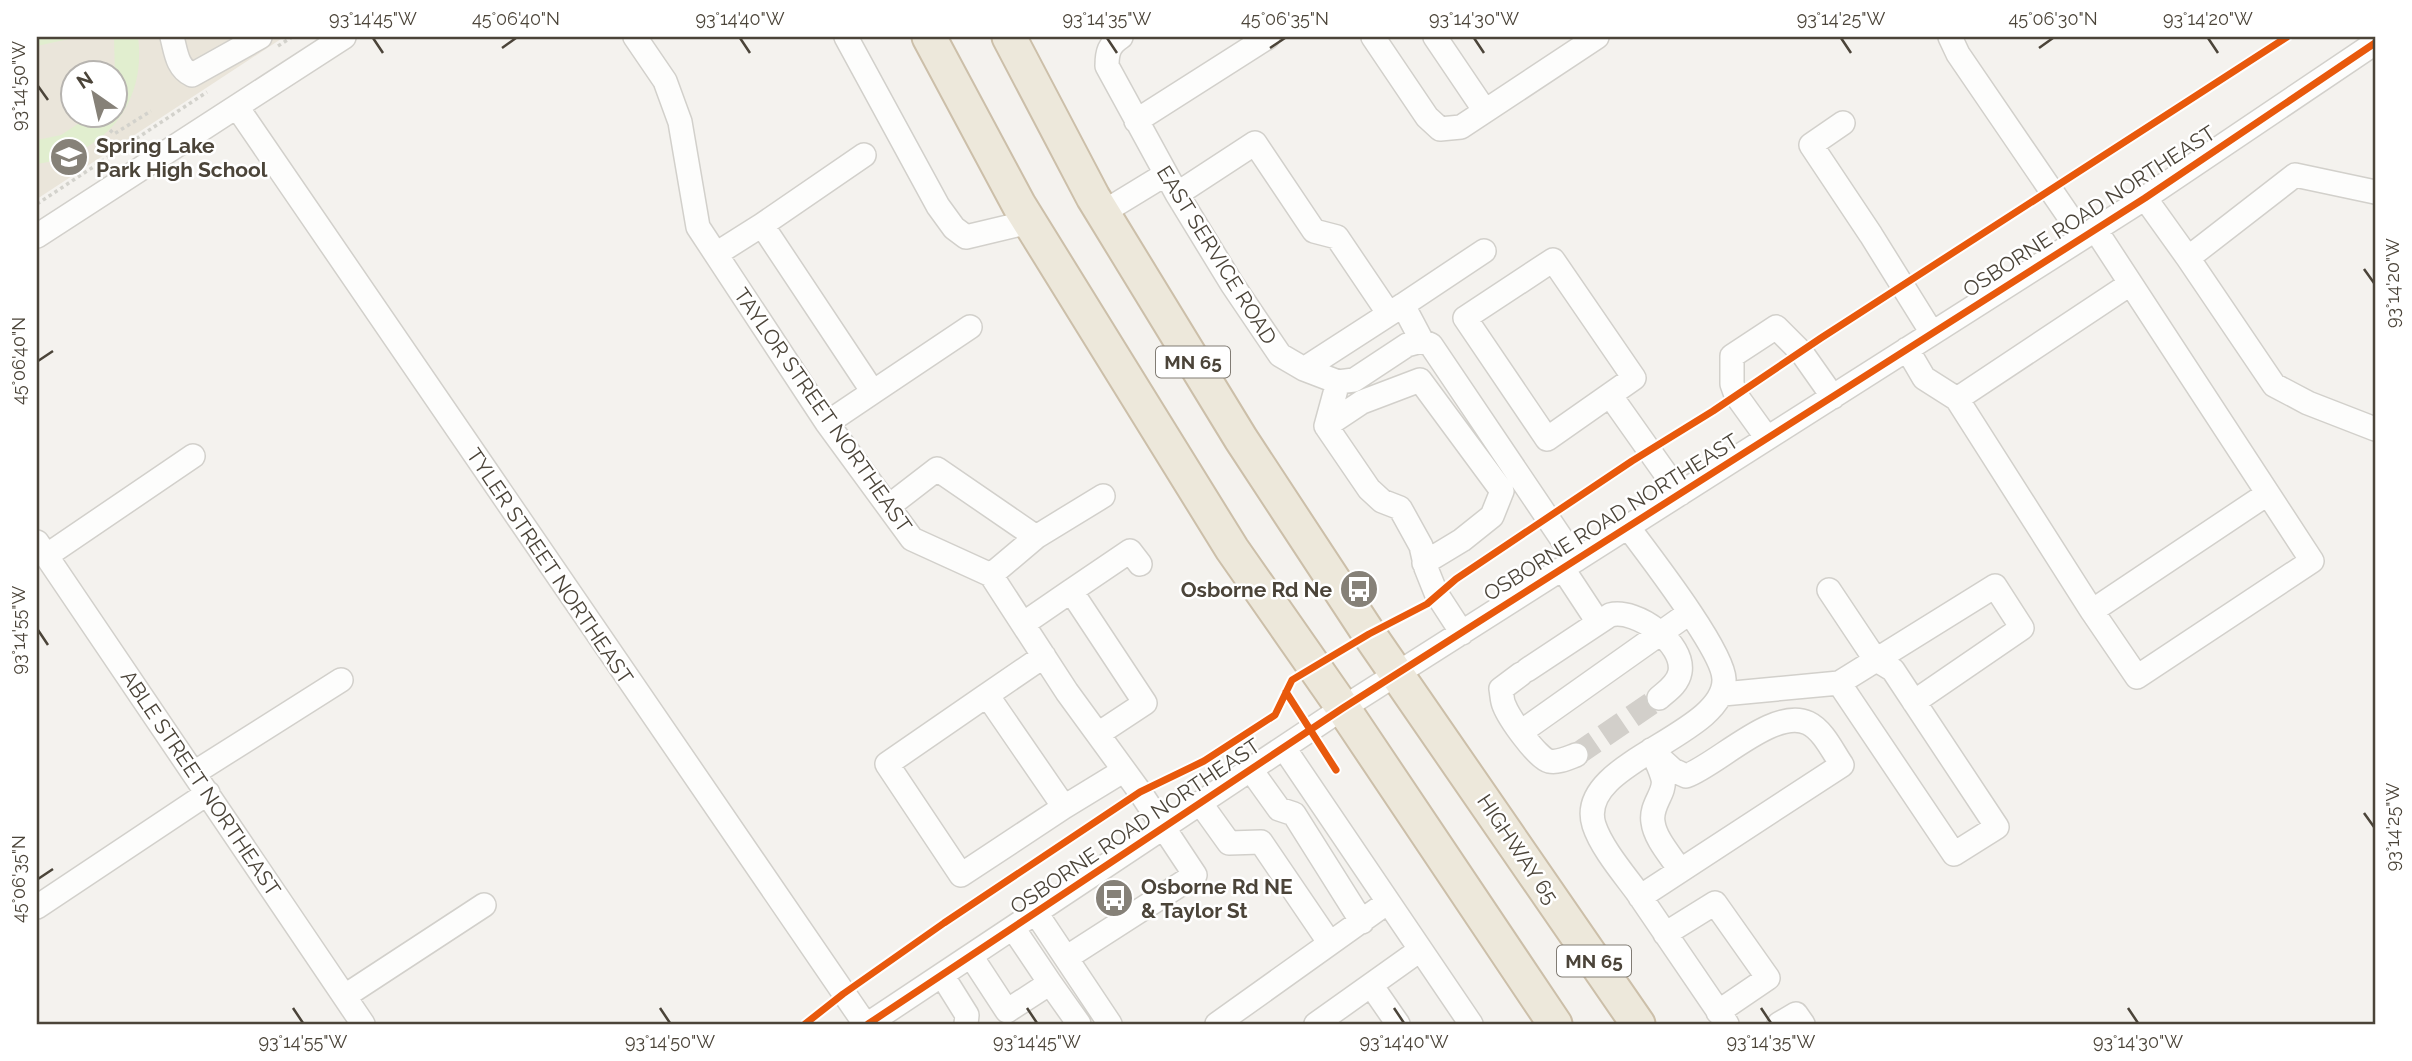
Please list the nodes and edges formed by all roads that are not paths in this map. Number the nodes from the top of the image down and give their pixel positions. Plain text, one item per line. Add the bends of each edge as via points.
1 (172, 37) edge
2 (344, 37) edge
3 (635, 37) edge
4 (846, 37) edge
5 (929, 37) edge
6 (1009, 37) edge
7 (1121, 37) edge
8 (1268, 37) edge
9 (1373, 37) edge
10 (1435, 37) edge
11 (1597, 37) edge
12 (1950, 37) edge
13 (2375, 43) edge
14 (265, 44) edge
15 (237, 107) junction
16 (1485, 111) junction
17 (1136, 121) junction
18 (1843, 123) dead end
19 (864, 155) dead end
20 (1172, 184) junction
21 (2375, 192) edge
22 (2145, 198) junction
23 (1102, 212) junction
24 (1030, 222) junction
25 (762, 225) junction
26 (2089, 233) junction
27 (37, 236) edge
28 (1484, 251) dead end
29 (716, 254) junction
30 (2188, 257) junction
31 (2130, 284) junction
32 (1396, 309) junction
33 (970, 327) dead end
34 (1932, 333) junction
35 (1422, 341) junction
36 (1907, 349) junction
37 (1304, 369) junction
38 (1338, 382) junction
39 (873, 392) junction
40 (1610, 395) junction
41 (1833, 397) junction
42 (1957, 399) junction
43 (827, 423) junction
44 (1326, 426) junction
45 (2375, 429) edge
46 (1767, 438) junction
47 (1503, 451) junction
48 (193, 456) dead end
49 (1481, 465) junction
50 (1680, 494) junction
51 (2267, 494) junction
52 (1103, 496) dead end
53 (888, 506) junction
54 (1628, 527) junction
55 (1036, 537) junction
56 (41, 549) edge
57 (1424, 563) junction
58 (1140, 564) dead end
59 (1570, 564) junction
60 (991, 575) junction
61 (1829, 590) dead end
62 (1071, 591) junction
63 (2092, 611) junction
64 (1592, 613) junction
65 (1689, 613) junction
66 (1023, 624) junction
67 (1653, 628) junction
68 (1462, 633) junction
69 (1044, 656) junction
70 (1875, 659) junction
71 (1524, 672) junction
72 (1397, 674) junction
73 (341, 680) dead end
74 (1839, 683) junction
75 (1723, 694) junction
76 (987, 695) junction
77 (1659, 698) tunnel mouth
78 (1914, 702) junction
79 (1343, 708) junction
80 (1521, 732) junction
81 (1098, 734) junction
82 (1284, 748) junction
83 (1651, 750) junction
84 (1576, 755) tunnel mouth
85 (1251, 770) junction
86 (1123, 771) junction
87 (194, 773) junction
88 (1684, 775) junction
89 (1662, 789) junction
90 (208, 793) junction
91 (1202, 804) junction
92 (1322, 806) junction
93 (1064, 807) junction
94 (1298, 821) junction
95 (1164, 829) junction
96 (1346, 841) junction
97 (1321, 858) junction
98 (1681, 870) junction
99 (1640, 897) junction
100 (1388, 902) junction
101 (484, 905) dead end
102 (37, 907) edge
103 (1036, 913) junction
104 (1362, 922) junction
105 (1013, 928) junction
106 (1665, 934) junction
107 (1329, 942) junction
108 (1420, 950) junction
109 (971, 956) junction
110 (1066, 958) junction
111 (942, 975) junction
112 (1050, 983) junction
113 (1371, 985) junction
114 (345, 996) junction
115 (1723, 1018) edge
116 (363, 1024) edge
117 (867, 1024) edge
118 (966, 1024) edge
119 (1079, 1024) edge
120 (1110, 1024) edge
121 (1217, 1024) edge
122 (1316, 1024) edge
123 (1398, 1024) edge
124 (1471, 1024) edge
125 (1555, 1024) edge
126 (1638, 1024) edge
127 (1779, 1024) edge
128 (1803, 1024) edge

1 - 14 street via 183,71 192,75
2 - 15 street
3 - 29 street, TAYLOR STREET NORTHEAST via 665,81 680,122 698,227
4 - 24 street via 954,228 966,237
5 - 24 highway, MN 65
6 - 23 highway, MN 65
7 - 17 street, EAST SERVICE ROAD via 1107,52 1107,66
8 - 17 street
9 - 16 street via 1440,129 1461,127
10 - 16 street
11 - 16 street
12 - 26 street
13 - 22 street, OSBORNE ROAD NORTHEAST
15 - 27 street
15 - 117 street, TYLER STREET NORTHEAST
17 - 20 street, EAST SERVICE ROAD
18 - 34 street via 1811,145
19 - 25 street
20 - 23 street
20 - 32 street via 1255,143 1314,231 1337,237
20 - 37 street, EAST SERVICE ROAD via 1269,342 1280,355
21 - 30 street via 2295,175
22 - 26 street, OSBORNE ROAD NORTHEAST
22 - 30 street
23 - 72 highway, MN 65 via 1241,439
24 - 79 highway, MN 65 via 1232,549
25 - 29 street
25 - 39 street
26 - 31 street
26 - 34 street, OSBORNE ROAD NORTHEAST
28 - 32 street
29 - 43 street, TAYLOR STREET NORTHEAST
30 - 45 street via 2274,386
31 - 42 street
31 - 51 street
32 - 35 street
32 - 37 street
33 - 39 street
34 - 36 street, OSBORNE ROAD NORTHEAST
35 - 38 street via 1407,345 1354,380
35 - 47 street via 1431,345
36 - 41 street, OSBORNE ROAD NORTHEAST
36 - 42 street via 1924,378
37 - 38 street, EAST SERVICE ROAD
38 - 44 street
39 - 43 street
40 - 40 street via 1547,439 1465,318 1553,260 1634,378
40 - 50 street
41 - 46 street, OSBORNE ROAD NORTHEAST
41 - 46 street via 1802,353 1776,327 1732,356 1737,396
42 - 63 street
43 - 53 street, TAYLOR STREET NORTHEAST
44 - 49 street via 1362,402 1420,380
44 - 57 street via 1368,489 1400,508 1421,545
46 - 50 street, OSBORNE ROAD NORTHEAST
47 - 49 street
47 - 59 street
48 - 56 street
49 - 57 street via 1502,491 1492,516
50 - 54 street, OSBORNE ROAD NORTHEAST
51 - 63 street
51 - 63 street via 2312,561 2137,677
52 - 55 street
53 - 55 street via 937,469
53 - 60 street, TAYLOR STREET NORTHEAST via 912,539
54 - 59 street, OSBORNE ROAD NORTHEAST
54 - 65 street
55 - 60 street
56 - 87 street, ABLE STREET NORTHEAST
57 - 68 street via 1436,593
58 - 62 street via 1130,551
59 - 64 street
59 - 68 street, OSBORNE ROAD NORTHEAST
60 - 66 street
61 - 70 street
62 - 66 street
62 - 81 street via 1145,702
64 - 67 street via 1621,603 1643,612
64 - 71 street
65 - 67 street
65 - 75 street via 1720,661
66 - 69 street
67 - 71 street via 1630,614 1610,615
67 - 77 street via 1669,643 1680,663 1677,682
67 - 80 street
68 - 72 street, OSBORNE ROAD NORTHEAST
69 - 76 street
69 - 81 street
70 - 74 street
70 - 78 street via 1893,670
70 - 78 street via 1995,586 2022,628
71 - 80 street via 1501,689 1504,705
72 - 79 street, OSBORNE ROAD NORTHEAST
72 - 126 highway, HIGHWAY 65 / MN 65
73 - 87 street
74 - 75 street
74 - 78 street via 1954,854 1997,827
75 - 83 street via 1707,714
76 - 93 street
76 - 93 street via 887,764 961,875
79 - 82 street, OSBORNE ROAD NORTHEAST
79 - 125 highway, MN 65
80 - 84 street via 1548,761
81 - 86 street
82 - 85 street, OSBORNE ROAD NORTHEAST
82 - 92 street
83 - 88 street
83 - 89 street via 1663,778
83 - 99 street via 1600,789 1593,809 1593,824
85 - 91 street, OSBORNE ROAD NORTHEAST
85 - 94 street via 1279,809 1294,814
86 - 93 street
86 - 95 street
87 - 90 street, ABLE STREET NORTHEAST
88 - 89 street
88 - 98 street via 1766,728 1793,721 1814,726 1842,765
89 - 98 street via 1652,821
90 - 102 street
90 - 114 street, ABLE STREET NORTHEAST
91 - 95 street, OSBORNE ROAD NORTHEAST
91 - 107 street via 1229,844 1261,842
92 - 94 street
92 - 96 street
94 - 97 street
95 - 103 street, OSBORNE ROAD NORTHEAST
95 - 110 street via 1195,875
96 - 97 street
96 - 100 street
97 - 104 street
98 - 99 street
99 - 106 street
100 - 104 street
100 - 108 street
101 - 114 street
103 - 105 street, OSBORNE ROAD NORTHEAST
103 - 110 street
104 - 107 street
105 - 109 street, OSBORNE ROAD NORTHEAST
105 - 112 street
106 - 115 street
106 - 115 street via 1715,903 1768,978
107 - 121 street
108 - 113 street
108 - 124 street
109 - 111 street, OSBORNE ROAD NORTHEAST
109 - 112 street via 1007,1011
110 - 120 street
111 - 117 street, OSBORNE ROAD NORTHEAST
111 - 118 street via 967,1014
112 - 119 street
113 - 122 street
113 - 123 street
114 - 116 street, ABLE STREET NORTHEAST
127 - 128 street via 1796,1014

